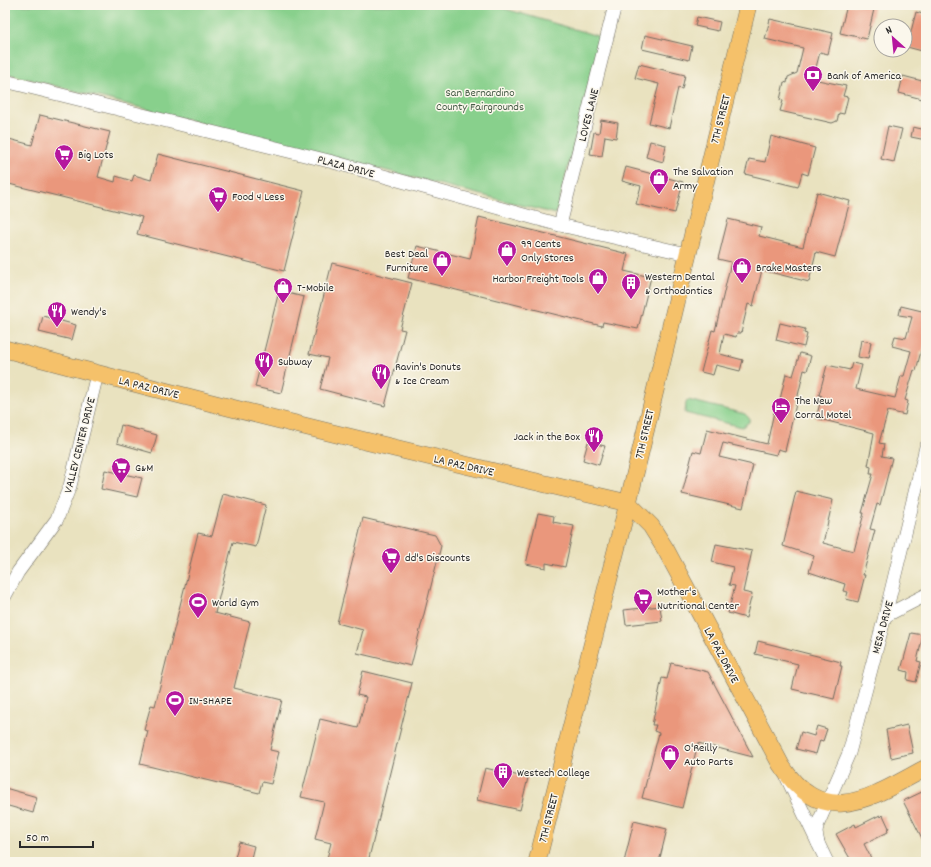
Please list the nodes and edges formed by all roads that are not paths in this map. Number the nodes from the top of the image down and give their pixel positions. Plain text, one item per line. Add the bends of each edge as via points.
1 (615, 5) edge
2 (748, 5) edge
3 (5, 81) edge
4 (560, 225) junction
5 (687, 254) junction
6 (5, 349) edge
7 (97, 374) junction
8 (926, 447) edge
9 (628, 504) junction
10 (926, 595) edge
11 (5, 596) edge
12 (886, 616) junction
13 (780, 765) junction
14 (926, 768) edge
15 (828, 803) junction
16 (818, 843) junction
17 (537, 862) edge
18 (828, 862) edge

1 - 4 street, LOVES LANE
2 - 5 main road, 7TH STREET
3 - 4 street, PLAZA DRIVE via 333,162
4 - 5 street, PLAZA DRIVE
5 - 9 main road, 7TH STREET
6 - 7 main road, LA PAZ DRIVE
7 - 9 main road, LA PAZ DRIVE via 389,448
7 - 11 street, VALLEY CENTER DRIVE via 70,486 58,519 18,572
8 - 12 street, MESA DRIVE
9 - 13 main road, LA PAZ DRIVE via 651,526 666,550
9 - 17 main road, 7TH STREET
10 - 12 street
12 - 15 street, MESA DRIVE via 850,753
13 - 15 main road, LA PAZ DRIVE via 792,781 805,792
13 - 16 street, LA PAZ DRIVE
14 - 15 main road via 871,797
15 - 16 street, LA PAZ DRIVE via 817,826
16 - 18 street, LA PAZ DRIVE

